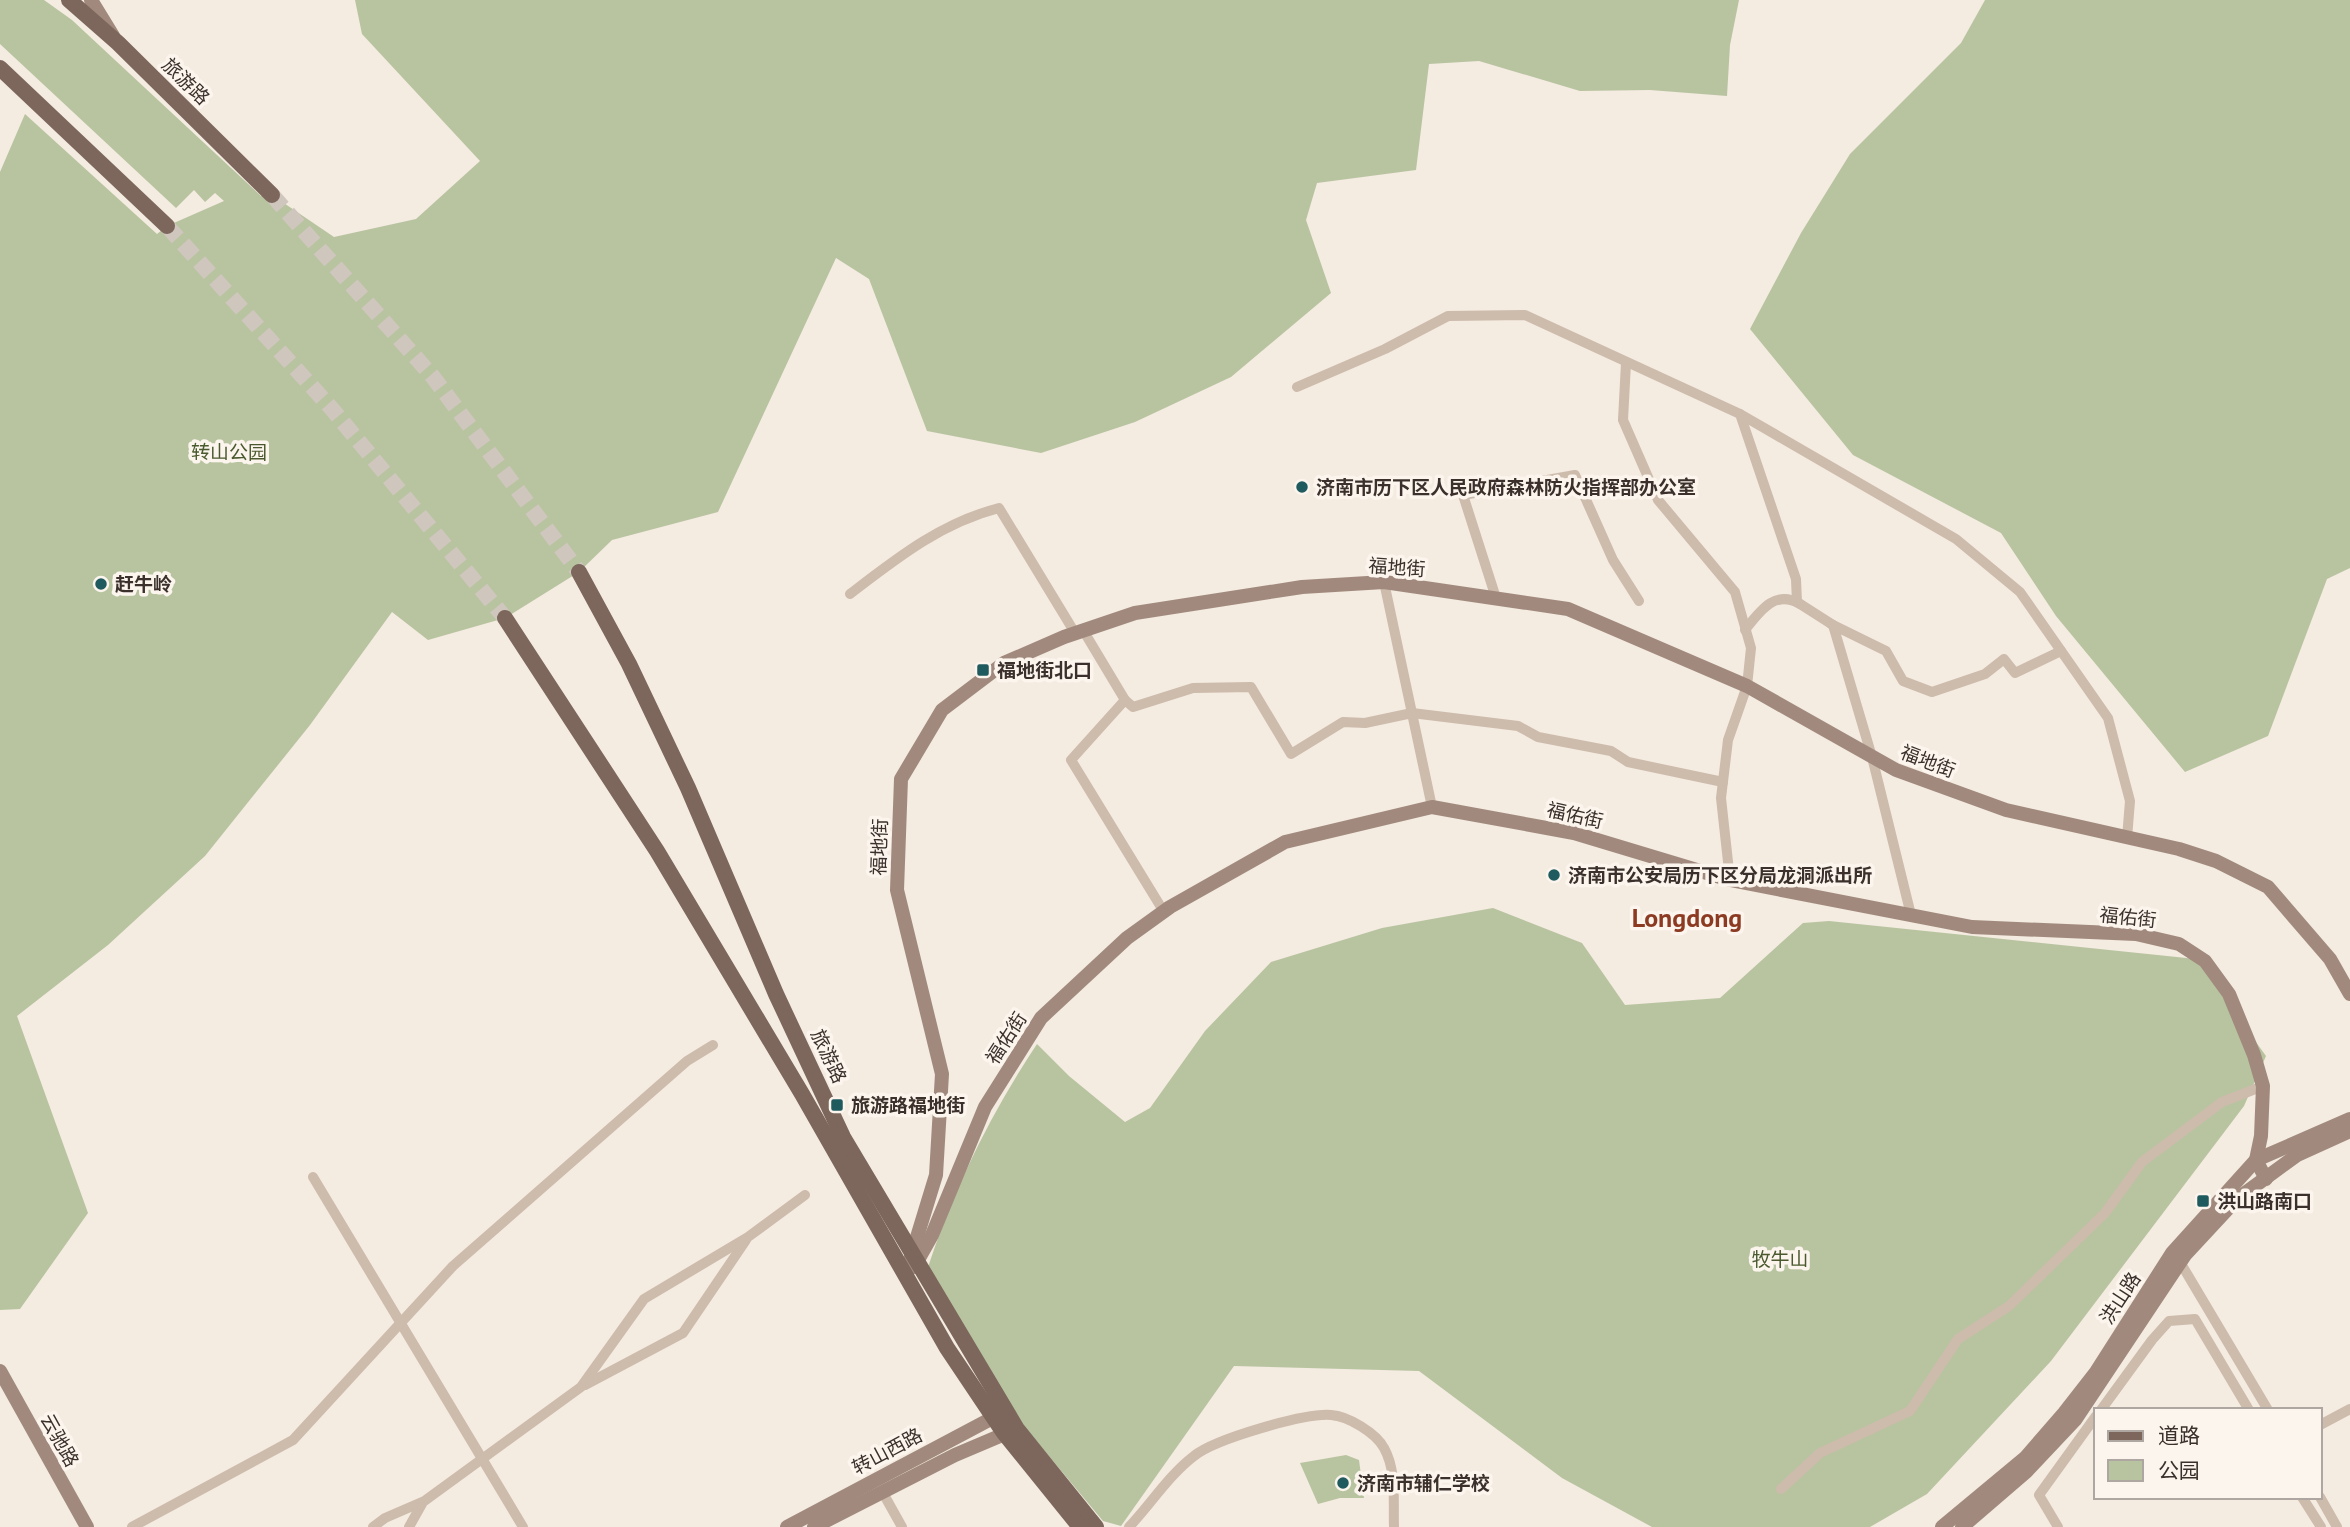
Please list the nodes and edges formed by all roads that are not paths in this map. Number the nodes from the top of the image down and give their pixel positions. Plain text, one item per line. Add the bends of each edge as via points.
1 (69, 0) edge
2 (91, 0) edge
3 (118, 43) junction
4 (0, 68) edge
5 (272, 195) tunnel mouth
6 (167, 226) tunnel mouth
7 (1626, 363) junction
8 (1297, 387) dead end
9 (1740, 414) junction
10 (579, 572) tunnel mouth
11 (1384, 582) junction
12 (850, 594) dead end
13 (1496, 598) junction
14 (1639, 601) dead end
15 (1797, 602) junction
16 (505, 618) tunnel mouth
17 (1833, 625) junction
18 (1745, 630) junction
19 (1079, 632) junction
20 (2061, 651) junction
21 (1747, 685) junction
22 (1125, 700) junction
23 (1412, 713) junction
24 (1872, 757) junction
25 (1723, 782) junction
26 (1432, 807) junction
27 (2127, 838) junction
28 (1730, 880) junction
29 (1164, 912) junction
30 (1911, 915) junction
31 (2350, 994) edge
32 (713, 1045) dead end
33 (2263, 1087) junction
34 (2350, 1118) edge
35 (2350, 1131) edge
36 (2256, 1160) junction
37 (313, 1177) dead end
38 (2266, 1179) junction
39 (805, 1195) dead end
40 (748, 1237) junction
41 (2180, 1262) junction
42 (911, 1264) junction
43 (402, 1322) junction
44 (0, 1371) edge
45 (581, 1387) junction
46 (2102, 1408) edge
47 (2248, 1408) edge
48 (2267, 1408) edge
49 (2350, 1409) edge
50 (1001, 1414) junction
51 (2094, 1419) edge
52 (2322, 1424) edge
53 (1011, 1431) junction
54 (483, 1459) junction
55 (1781, 1489) dead end
56 (883, 1493) junction
57 (2303, 1499) edge
58 (2321, 1499) edge
59 (423, 1502) junction
60 (1971, 1520) edge
61 (87, 1527) edge
62 (132, 1527) edge
63 (373, 1527) edge
64 (409, 1527) edge
65 (523, 1527) edge
66 (787, 1527) edge
67 (814, 1527) edge
68 (902, 1527) edge
69 (1080, 1527) edge
70 (1096, 1527) edge
71 (1129, 1527) edge
72 (1394, 1527) edge
73 (1942, 1527) edge
74 (2058, 1527) edge
75 (2321, 1527) edge
76 (2337, 1527) edge

1 - 3 main road, 旅游路
2 - 3 street
3 - 5 main road, 旅游路
4 - 6 main road
7 - 8 street via 1525,315 1448,316
7 - 9 street
7 - 18 street via 1623,420 1658,500 1735,593
9 - 15 street via 1796,579
9 - 20 street via 1956,539 2020,592
10 - 42 main road, 旅游路 via 688,788 843,1137
11 - 13 street, 福地街
11 - 19 street, 福地街 via 1302,587 1135,613
11 - 23 street
12 - 19 street via 913,546 948,526 999,508
13 - 14 street via 1463,495 1575,475 1613,560
13 - 21 street, 福地街 via 1568,609
15 - 17 street
15 - 18 street via 1786,597 1777,600 1762,609
16 - 42 main road, 旅游路 via 657,851 802,1094
17 - 20 street via 1886,651 1903,681 1932,692 1985,674 2004,659 2015,673
17 - 24 street
18 - 21 street via 1751,648
19 - 22 street
19 - 42 street, 福地街 via 1004,663 942,710 901,779 897,890 942,1074 936,1175
20 - 27 street via 2108,718 2130,801
21 - 24 street, 福地街
21 - 25 street via 1728,740
22 - 23 street via 1133,707 1193,688 1251,687 1291,754 1343,722 1365,723
22 - 29 street via 1071,760
23 - 25 street via 1518,726 1538,737 1611,751 1628,762
23 - 26 street
24 - 27 street, 福地街 via 2006,810
24 - 30 street
25 - 28 street
26 - 28 street, 福佑街 via 1574,833
26 - 29 street, 福佑街 via 1285,842
27 - 31 street, 福地街 via 2216,861 2268,887 2330,959
28 - 30 street, 福佑街
29 - 42 street, 福佑街 via 1127,938 1041,1018 985,1107 932,1235
30 - 33 street, 福佑街 via 1980,928 2136,934 2179,944 2205,961 2229,995
32 - 43 street via 687,1061 453,1266
33 - 36 street, 福佑街
33 - 55 street via 2222,1102 2142,1162 2105,1213 2009,1306 1958,1339 1910,1411 1820,1453
34 - 36 street, 洪山路
35 - 38 street, 洪山路 via 2297,1155
36 - 38 street
36 - 60 street, 洪山路 via 2172,1253 2096,1372
37 - 43 street
38 - 41 street, 洪山路 via 2236,1199
39 - 40 street
40 - 45 street via 645,1299
40 - 45 street via 683,1333
41 - 48 street
41 - 60 street, 洪山路 via 2075,1420 2026,1472
42 - 50 main road, 旅游路 via 947,1348
43 - 54 street
43 - 62 street via 293,1440
44 - 61 street, 云驰路
45 - 54 street
46 - 47 street via 2169,1321 2195,1319
49 - 52 street
50 - 53 main road, 旅游路
50 - 66 street, 转山西路
51 - 74 street via 2039,1495
53 - 56 street, 转山西路
53 - 69 main road, 旅游路
53 - 70 main road, 旅游路
54 - 59 street
54 - 65 street
56 - 67 street, 转山西路
56 - 68 street
57 - 75 street
58 - 76 street
59 - 63 street
59 - 64 street
60 - 73 street, 洪山路
71 - 72 street via 1195,1454 1280,1423 1332,1414 1368,1430 1384,1447 1393,1472

